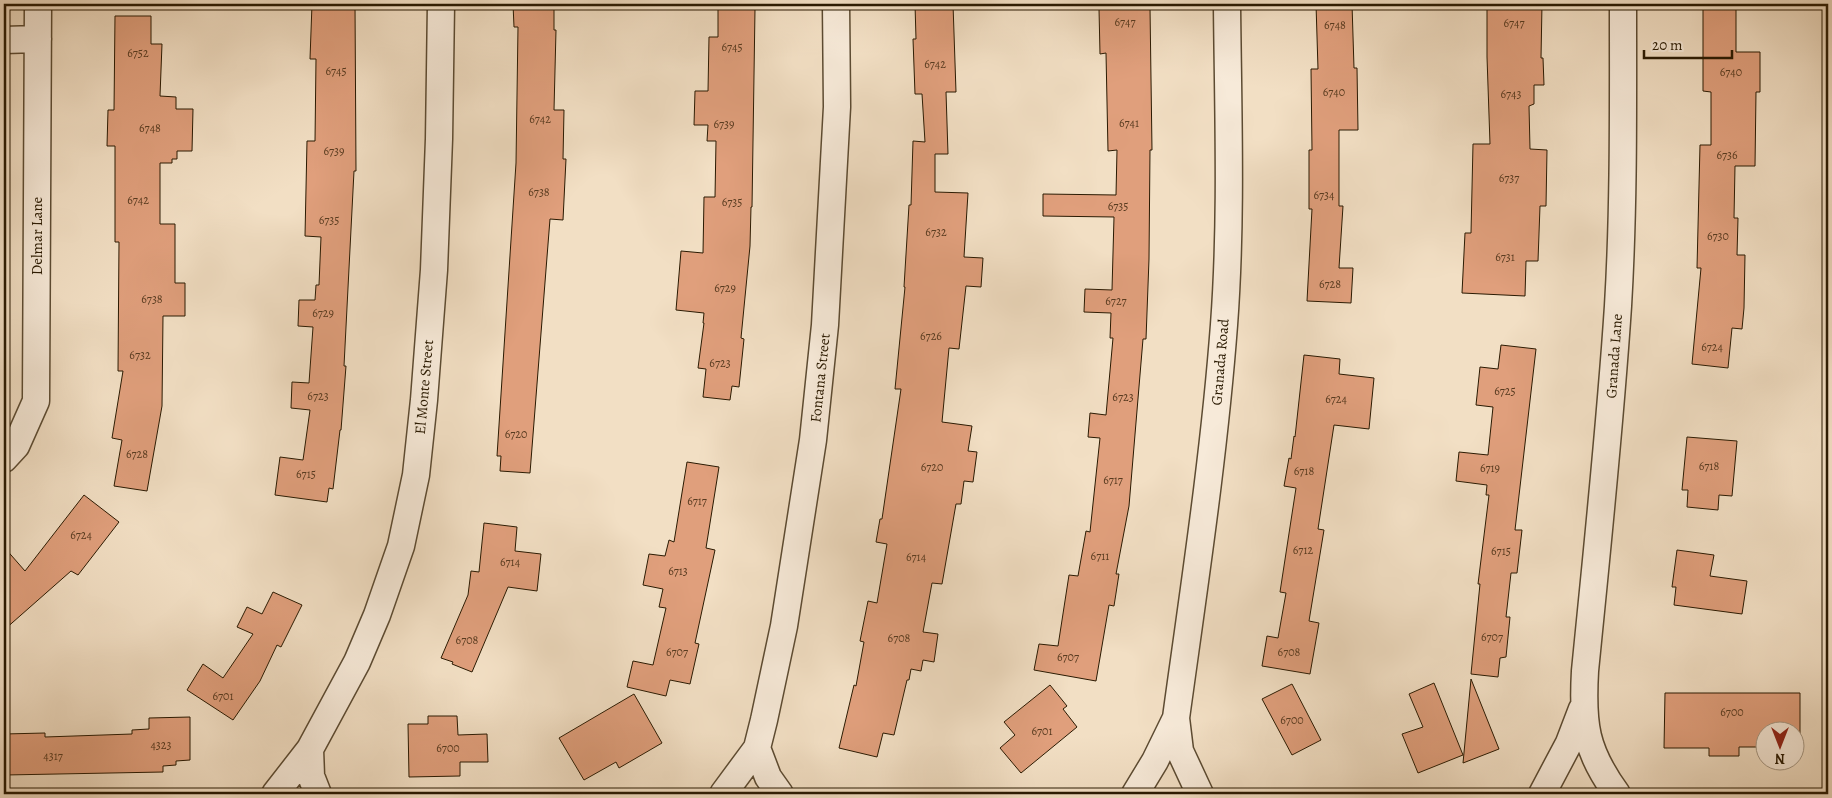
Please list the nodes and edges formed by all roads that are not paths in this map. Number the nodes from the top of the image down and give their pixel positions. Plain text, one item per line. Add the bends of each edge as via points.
1 (38, 4) edge
2 (441, 4) edge
3 (836, 4) edge
4 (1227, 4) edge
5 (1623, 4) edge
6 (38, 39) junction
7 (4, 40) edge
8 (8, 450) edge
9 (1583, 708) junction
10 (1176, 718) junction
11 (310, 748) junction
12 (757, 748) junction
13 (275, 794) edge
14 (318, 794) edge
15 (723, 794) edge
16 (780, 794) edge
17 (1135, 794) edge
18 (1200, 794) edge
19 (1542, 794) edge
20 (1617, 794) edge

1 - 6 street, Delmar Lane
2 - 11 street, El Monte Street via 434,270 416,475 401,546 377,615 357,662
3 - 12 street, Fontana Street via 837,107 820,377 784,626
4 - 10 street, Granada Road via 1230,206 1224,324 1214,440
5 - 9 street, Granada Lane via 1618,304
6 - 7 street
6 - 8 street, Delmar Lane via 36,401
9 - 19 street, Granada Lane
9 - 20 street, Granada Lane via 1589,744 1597,764
10 - 17 street, Granada Road via 1156,761
10 - 18 street, Granada Road via 1180,750
11 - 13 street, El Monte Street
11 - 14 street via 311,776
12 - 15 street, Fontana Street
12 - 16 street via 768,777

